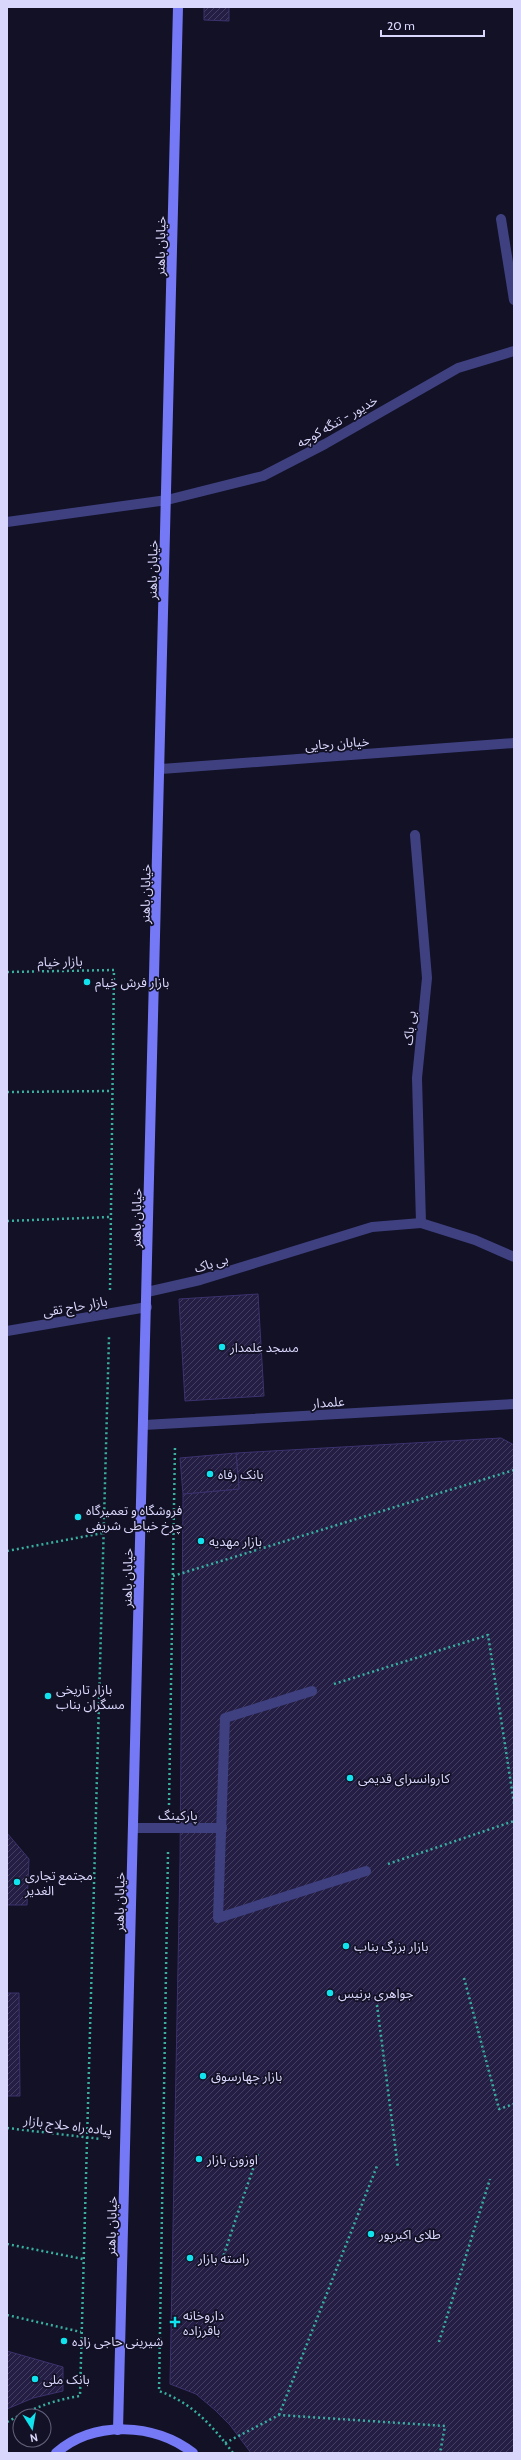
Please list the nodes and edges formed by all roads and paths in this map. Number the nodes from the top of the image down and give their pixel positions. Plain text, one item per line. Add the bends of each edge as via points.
1 (178, 7) edge
2 (501, 219) dead end
3 (514, 300) edge
4 (514, 351) edge
5 (167, 500) junction
6 (7, 522) edge
7 (514, 744) edge
8 (161, 769) junction
9 (415, 835) dead end
10 (7, 972) edge
11 (112, 1091) junction
12 (7, 1092) edge
13 (110, 1217) junction
14 (7, 1221) edge
15 (421, 1223) junction
16 (514, 1257) edge
17 (147, 1292) junction
18 (147, 1307) junction
19 (109, 1313) junction
20 (7, 1331) edge
21 (514, 1404) edge
22 (144, 1425) junction
23 (175, 1425) junction
24 (514, 1470) edge
25 (103, 1533) junction
26 (7, 1551) edge
27 (173, 1576) junction
28 (312, 1691) joint
29 (514, 1803) edge
30 (514, 1821) edge
31 (134, 1828) junction
32 (168, 1828) junction
33 (222, 1828) junction
34 (366, 1871) joint
35 (464, 1978) dead end
36 (377, 2005) dead end
37 (514, 2104) edge
38 (7, 2128) edge
39 (87, 2137) junction
40 (126, 2142) junction
41 (259, 2151) dead end
42 (377, 2166) dead end
43 (398, 2168) dead end
44 (490, 2179) dead end
45 (7, 2244) edge
46 (83, 2259) junction
47 (222, 2260) dead end
48 (7, 2315) edge
49 (81, 2332) junction
50 (439, 2342) dead end
51 (279, 2415) junction
52 (7, 2422) edge
53 (118, 2430) junction
54 (225, 2443) junction
55 (56, 2453) edge
56 (193, 2453) edge
57 (233, 2453) edge
58 (440, 2453) edge

1 - 5 main road, خیابان باهنر
2 - 3 street
4 - 5 street, خدیور - تنگه کوچه via 458,368 325,444 263,476
5 - 6 street, خدیور - تنگه کوچه
5 - 8 main road, خیابان باهنر
7 - 8 street, خیابان رجایی
8 - 17 main road, خیابان باهنر
9 - 15 street, بی باک via 427,978 417,1078
10 - 11 path, بازار خیام via 114,970
11 - 12 path
11 - 13 path
13 - 14 path
13 - 19 path
15 - 16 street, بی باک via 475,1240
15 - 17 street, بی باک via 372,1227 200,1280
17 - 18 main road, خیابان باهنر
18 - 19 street, بازار حاج تقی
18 - 22 main road, خیابان باهنر
19 - 20 street, بازار حاج تقی
19 - 25 path
21 - 23 street, علمدار
22 - 23 street, علمدار
22 - 31 main road, خیابان باهنر
23 - 27 path
24 - 27 path
25 - 26 path
25 - 39 path
27 - 32 path
28 - 29 path via 488,1635
28 - 33 street via 225,1718
30 - 34 path
31 - 32 street, پارکینگ
31 - 40 main road, خیابان باهنر
32 - 33 street, پارکینگ
32 - 54 path via 159,2391 188,2404 214,2427
33 - 34 street via 218,1918
35 - 37 path via 499,2109
36 - 43 path
38 - 39 path, پیاده راه حلاج بازار
39 - 40 path, پیاده راه حلاج بازار
39 - 46 path
40 - 53 main road, خیابان باهنر
41 - 47 path
42 - 51 path
44 - 50 path
45 - 46 path
46 - 49 path
48 - 49 path
49 - 52 path via 80,2396 56,2400
51 - 54 path
51 - 58 path via 445,2426
53 - 55 main road via 82,2438
53 - 56 main road via 160,2435
54 - 57 path

